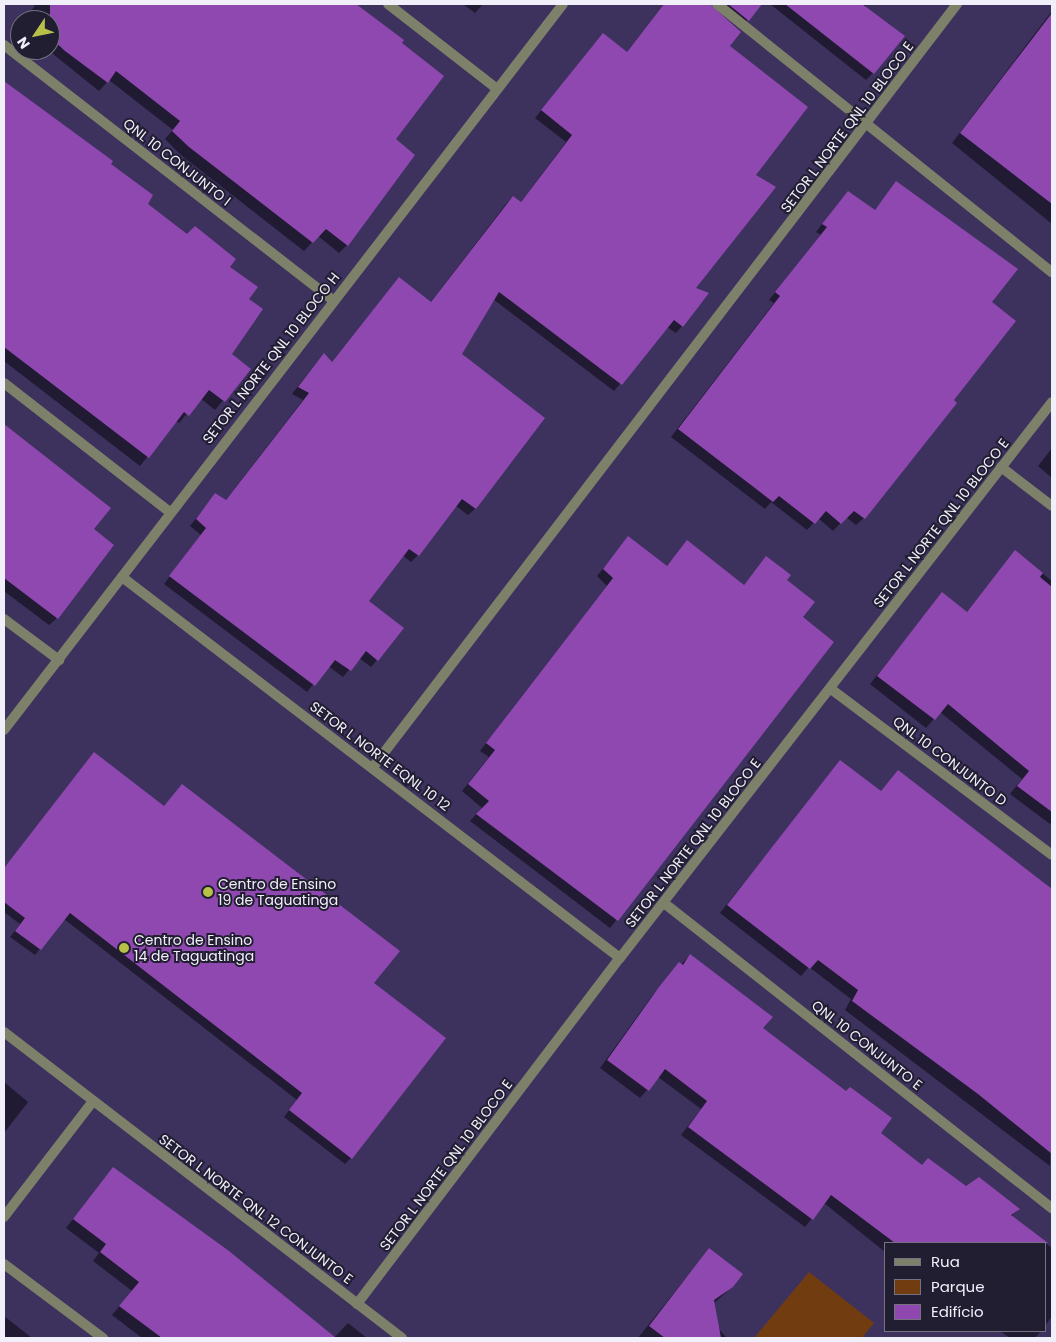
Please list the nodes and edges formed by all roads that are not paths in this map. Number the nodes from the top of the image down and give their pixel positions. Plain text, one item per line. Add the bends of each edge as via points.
1 (388, 4) edge
2 (563, 4) edge
3 (716, 4) edge
4 (957, 4) edge
5 (4, 45) edge
6 (496, 88) junction
7 (868, 123) junction
8 (1052, 272) edge
9 (333, 300) junction
10 (4, 383) edge
11 (1052, 402) edge
12 (1001, 466) junction
13 (1052, 506) edge
14 (170, 512) junction
15 (122, 577) junction
16 (4, 619) edge
17 (58, 660) junction
18 (831, 689) junction
19 (4, 730) edge
20 (373, 767) junction
21 (1052, 855) edge
22 (664, 903) junction
23 (620, 958) junction
24 (4, 1032) edge
25 (93, 1101) junction
26 (1052, 1208) edge
27 (4, 1217) edge
28 (4, 1264) edge
29 (358, 1304) junction
30 (102, 1338) edge
31 (402, 1338) edge

1 - 6 street
2 - 6 street, SETOR L NORTE QNL 10 BLOCO H
3 - 7 street
4 - 7 street, SETOR L NORTE QNL 10 BLOCO E
5 - 9 street, QNL 10 CONJUNTO I
6 - 9 street, SETOR L NORTE QNL 10 BLOCO H
7 - 8 street
7 - 20 street, SETOR L NORTE QNL 10 BLOCO E
9 - 14 street, SETOR L NORTE QNL 10 BLOCO H
10 - 14 street
11 - 12 street, SETOR L NORTE QNL 10 BLOCO E
12 - 13 street
12 - 18 street, SETOR L NORTE QNL 10 BLOCO E
14 - 15 street, SETOR L NORTE QNL 10 BLOCO H
15 - 17 street, SETOR L NORTE QNL 10 BLOCO H
15 - 20 street, SETOR L NORTE EQNL 10 12
16 - 17 street
17 - 19 street, SETOR L NORTE QNL 10 BLOCO H
18 - 21 street, QNL 10 CONJUNTO D
18 - 22 street, SETOR L NORTE QNL 10 BLOCO E
20 - 23 street, SETOR L NORTE EQNL 10 12
22 - 23 street, SETOR L NORTE QNL 10 BLOCO E
22 - 26 street, QNL 10 CONJUNTO E
23 - 29 street, SETOR L NORTE QNL 10 BLOCO E
24 - 25 street, SETOR L NORTE QNL 12 CONJUNTO E
25 - 27 street
25 - 29 street, SETOR L NORTE QNL 12 CONJUNTO E
28 - 30 street
29 - 31 street, SETOR L NORTE QNL 12 CONJUNTO E

